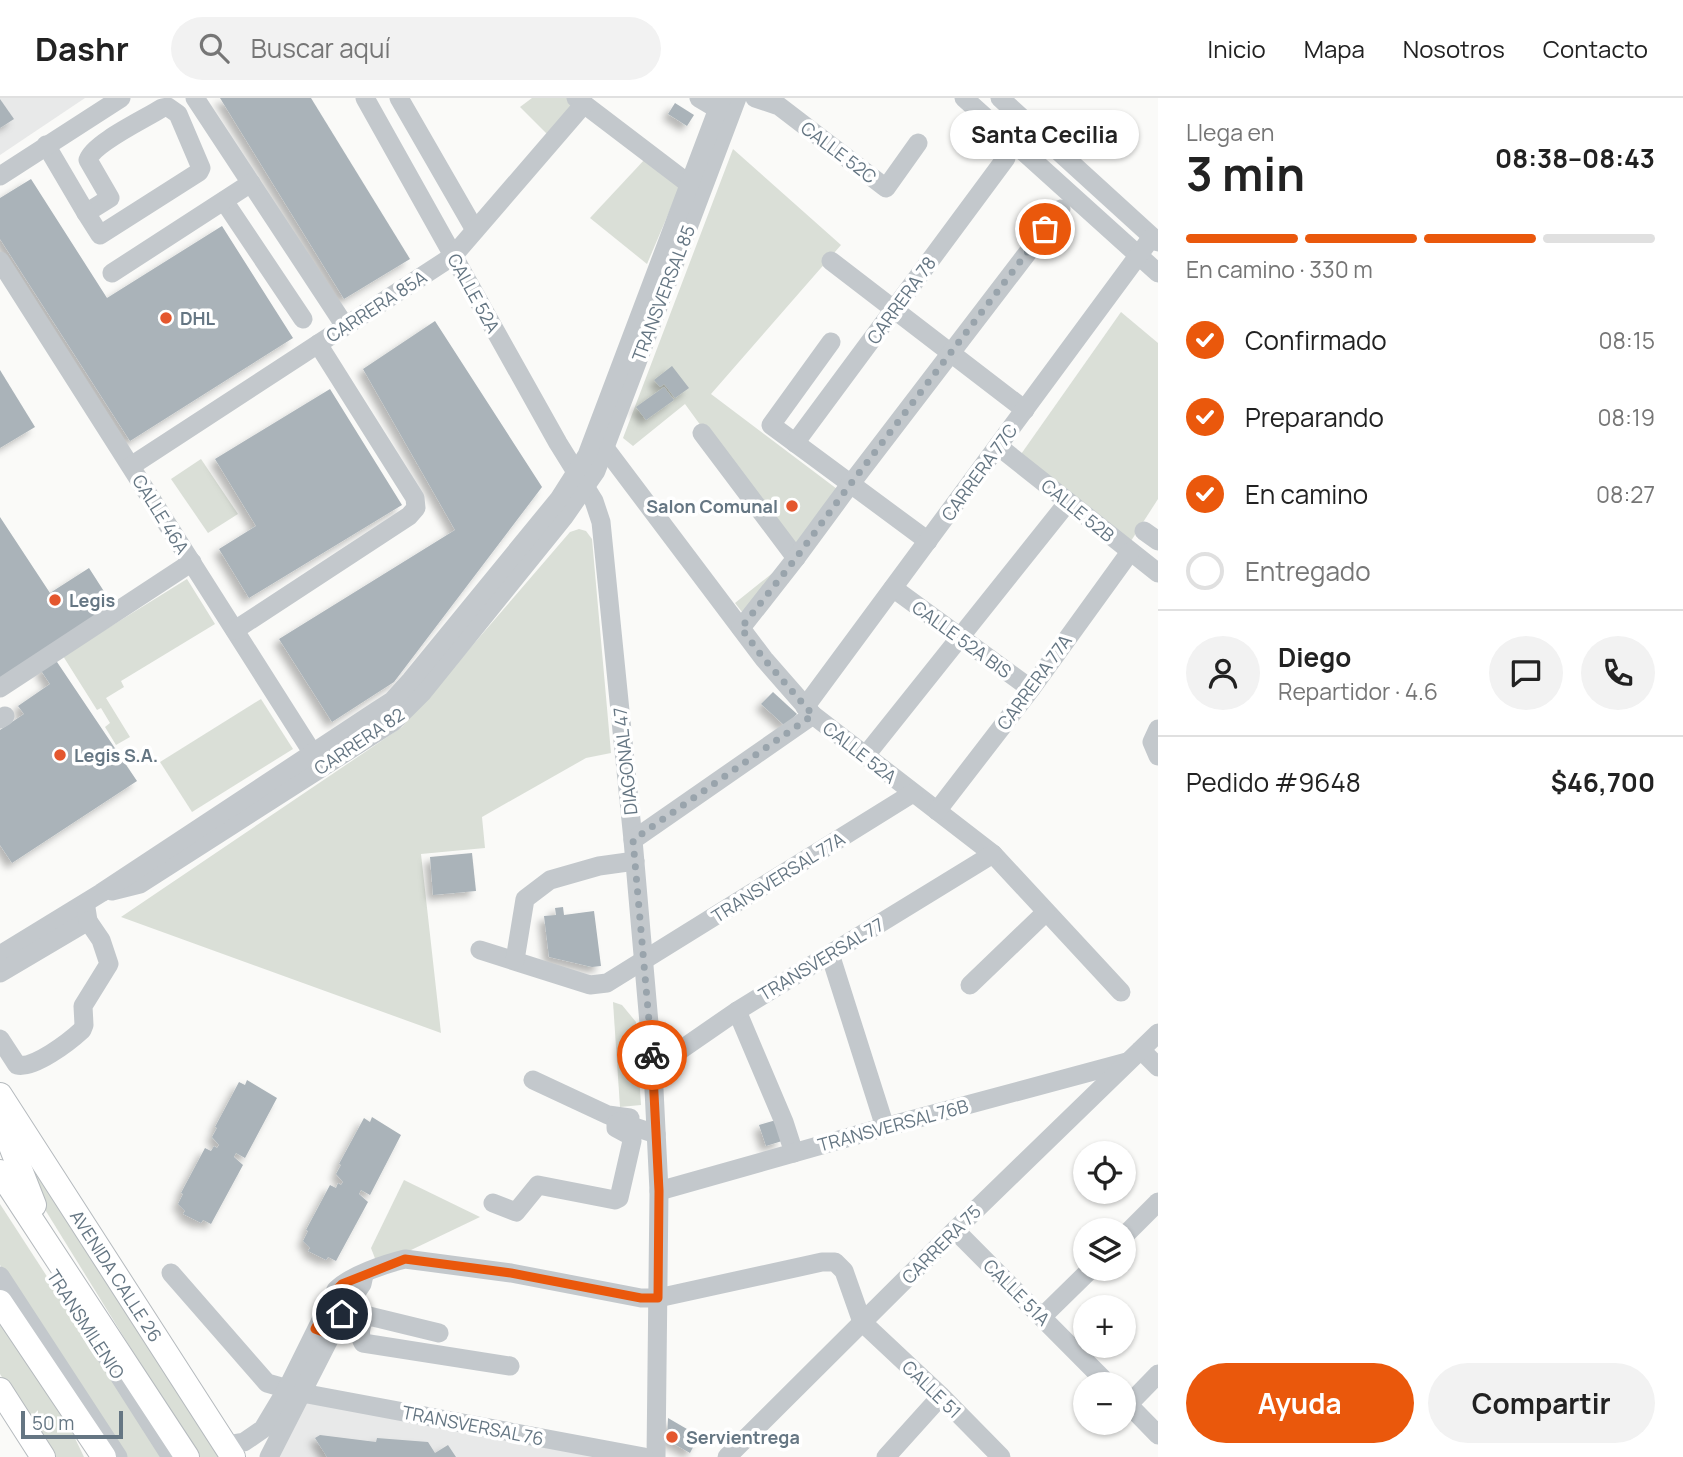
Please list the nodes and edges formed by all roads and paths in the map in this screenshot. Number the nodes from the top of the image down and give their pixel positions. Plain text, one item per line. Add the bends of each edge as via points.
1 (195, 98) edge
2 (365, 98) edge
3 (399, 98) edge
4 (699, 98) edge
5 (755, 98) edge
6 (964, 98) edge
7 (111, 101) edge
8 (580, 101) edge
9 (1008, 101) edge
10 (726, 106) edge
11 (993, 124) junction
12 (918, 143) dead end
13 (46, 145) junction
14 (1006, 158) dead end
15 (0, 176) edge
16 (251, 183) junction
17 (689, 184) junction
18 (110, 198) junction
19 (224, 201) junction
20 (1061, 209) dead end
21 (86, 213) junction
22 (123, 220) junction
23 (475, 230) junction
24 (1155, 240) edge
25 (453, 256) junction
26 (1138, 256) junction
27 (0, 261) edge
28 (831, 261) dead end
29 (112, 273) dead end
30 (1158, 273) edge
31 (894, 309) junction
32 (303, 319) dead end
33 (345, 326) junction
34 (831, 342) dead end
35 (318, 344) junction
36 (951, 353) junction
37 (1025, 410) junction
38 (702, 433) dead end
39 (795, 443) junction
40 (998, 446) junction
41 (605, 448) junction
42 (131, 466) junction
43 (582, 480) junction
44 (850, 484) junction
45 (1068, 502) junction
46 (928, 541) junction
47 (1129, 552) junction
48 (796, 558) junction
49 (192, 562) junction
50 (1158, 573) edge
51 (893, 588) junction
52 (741, 628) junction
53 (235, 630) junction
54 (960, 637) junction
55 (0, 688) edge
56 (1031, 689) junction
57 (809, 711) junction
58 (1158, 729) edge
59 (866, 755) junction
60 (1158, 756) edge
61 (317, 759) junction
62 (912, 793) junction
63 (937, 811) junction
64 (633, 840) junction
65 (993, 855) junction
66 (635, 861) junction
67 (91, 906) junction
68 (1045, 913) junction
69 (480, 950) dead end
70 (830, 954) junction
71 (0, 955) edge
72 (515, 960) junction
73 (643, 961) junction
74 (0, 973) edge
75 (970, 985) dead end
76 (1121, 992) dead end
77 (737, 1011) junction
78 (1158, 1032) edge
79 (0, 1039) edge
80 (1134, 1056) junction
81 (1158, 1067) edge
82 (653, 1069) junction
83 (533, 1080) dead end
84 (0, 1095) edge
85 (0, 1118) edge
86 (885, 1127) junction
87 (656, 1128) junction
88 (794, 1153) junction
89 (0, 1172) edge
90 (659, 1191) junction
91 (0, 1192) edge
92 (1158, 1202) edge
93 (493, 1203) dead end
94 (1136, 1224) edge
95 (955, 1230) junction
96 (171, 1273) dead end
97 (364, 1275) junction
98 (0, 1276) edge
99 (1079, 1281) edge
100 (658, 1298) junction
101 (0, 1303) edge
102 (342, 1314) junction
103 (1042, 1317) junction
104 (363, 1321) junction
105 (862, 1322) junction
106 (323, 1332) junction
107 (439, 1332) dead end
108 (119, 1351) junction
109 (510, 1366) dead end
110 (1096, 1372) edge
111 (1158, 1374) edge
112 (0, 1390) edge
113 (295, 1391) junction
114 (1136, 1393) edge
115 (941, 1396) junction
116 (63, 1397) junction
117 (1136, 1412) edge
118 (1158, 1435) edge
119 (229, 1451) edge
120 (43, 1457) edge
121 (91, 1457) edge
122 (104, 1457) edge
123 (118, 1457) edge
124 (172, 1457) edge
125 (187, 1457) edge
126 (270, 1457) edge
127 (644, 1457) edge
128 (656, 1457) edge
129 (726, 1457) edge
130 (886, 1457) edge
131 (1001, 1457) edge

1 - 16 street
2 - 25 street, CALLE 52A
3 - 23 street
4 - 10 street
5 - 12 street, CALLE 52C via 779,106 886,188
6 - 11 street
7 - 13 street
8 - 17 street
8 - 23 street, CARRERA 85A
9 - 11 street
9 - 24 street
10 - 17 street, TRANSVERSAL 85
10 - 41 street, TRANSVERSAL 85
11 - 26 street
13 - 15 street
13 - 21 street
14 - 31 street, CARRERA 78
16 - 19 street
16 - 33 street
17 - 43 street, TRANSVERSAL 85
18 - 21 street
18 - 22 street
18 - 22 street via 88,160 91,152 162,108 173,109 201,168
19 - 29 street
19 - 32 street
20 - 36 street
21 - 22 street via 100,235
23 - 25 street, CARRERA 85A
24 - 26 street, CARRERA 77C
25 - 33 street, CARRERA 85A
25 - 43 street, CALLE 52A
26 - 30 street
26 - 37 street, CARRERA 77C
27 - 42 street, CALLE 46A
28 - 31 street
31 - 36 street
31 - 39 street, CARRERA 78
33 - 35 street, CARRERA 85A
34 - 39 street via 771,425
35 - 42 street, CARRERA 85A
35 - 53 street via 415,498 416,508
36 - 37 street
36 - 44 street
37 - 40 street, CARRERA 77C
38 - 48 street
39 - 44 street
40 - 45 street, CALLE 52B
40 - 46 street, CARRERA 77C
41 - 43 street, TRANSVERSAL 85 via 596,471
41 - 52 street, CALLE 52A
42 - 49 street, CALLE 46A
43 - 61 street, CARRERA 82 via 564,517 422,693 393,722
43 - 64 street, DIAGONAL 47 via 601,522
44 - 46 street
44 - 48 street
45 - 47 street, CALLE 52B
45 - 54 street
46 - 51 street, CARRERA 77C
47 - 50 street, CALLE 52B
47 - 56 street, CARRERA 77A
48 - 52 street
49 - 53 street, CALLE 46A
49 - 55 street
51 - 54 street, CALLE 52A BIS
51 - 57 street, CARRERA 77C
52 - 57 street, CALLE 52A
53 - 61 street, CALLE 46A
54 - 56 street, CALLE 52A BIS
54 - 59 street
56 - 63 street, CARRERA 77A
57 - 59 street, CALLE 52A
57 - 64 street, CARRERA 77C
58 - 60 street via 1152,743
59 - 62 street, CALLE 52A
61 - 67 street, CARRERA 82 via 140,884
62 - 63 street, CALLE 52A
62 - 73 street, TRANSVERSAL 77A
63 - 65 street, CALLE 52A
64 - 66 street, DIAGONAL 47
65 - 68 street, CALLE 52A
65 - 70 street, TRANSVERSAL 77
66 - 72 street via 550,880 525,899
66 - 73 street, DIAGONAL 47
67 - 71 street, CARRERA 82
67 - 74 street
67 - 79 street via 109,964 83,1006 82,1030 22,1066
68 - 75 street
68 - 76 street, CALLE 52A
69 - 72 street, TRANSVERSAL 77A
70 - 77 street, TRANSVERSAL 77
70 - 86 street
72 - 73 street, TRANSVERSAL 77A via 590,985 607,983
73 - 82 street, DIAGONAL 47
77 - 82 street, TRANSVERSAL 77
77 - 88 street
78 - 80 street, CARRERA 75
80 - 81 street
80 - 86 street, TRANSVERSAL 76B
80 - 95 street, CARRERA 75
82 - 87 street, DIAGONAL 47
83 - 87 street via 608,1115
84 - 119 main road, AVENIDA CALLE 26
85 - 108 main road via 31,1201
86 - 88 street, TRANSVERSAL 76B
87 - 90 street, DIAGONAL 47
87 - 93 street via 616,1124 632,1142 615,1200 538,1185 516,1212
88 - 90 street, TRANSVERSAL 76B
89 - 108 main road
90 - 100 street, DIAGONAL 47
91 - 124 street, TRANSMILENIO
92 - 94 street
95 - 103 street, CALLE 51A
95 - 105 street, CARRERA 75
96 - 113 street, TRANSVERSAL 76 via 267,1383
97 - 100 street via 405,1259
97 - 102 street
97 - 106 street via 336,1290
98 - 123 street
99 - 103 street
100 - 105 street via 835,1262 844,1271
100 - 128 street, DIAGONAL 47
101 - 116 main road
102 - 104 street
102 - 106 street
103 - 110 street, CALLE 51A
104 - 107 street via 369,1316
104 - 109 street via 363,1343
105 - 115 street, CALLE 51
105 - 129 street, CARRERA 75
106 - 113 street
108 - 125 main road
111 - 114 street
112 - 120 main road
113 - 119 street via 263,1429
113 - 126 street
113 - 127 street, TRANSVERSAL 76
115 - 130 street
115 - 131 street, CALLE 51
116 - 121 main road
116 - 122 main road
117 - 118 street

